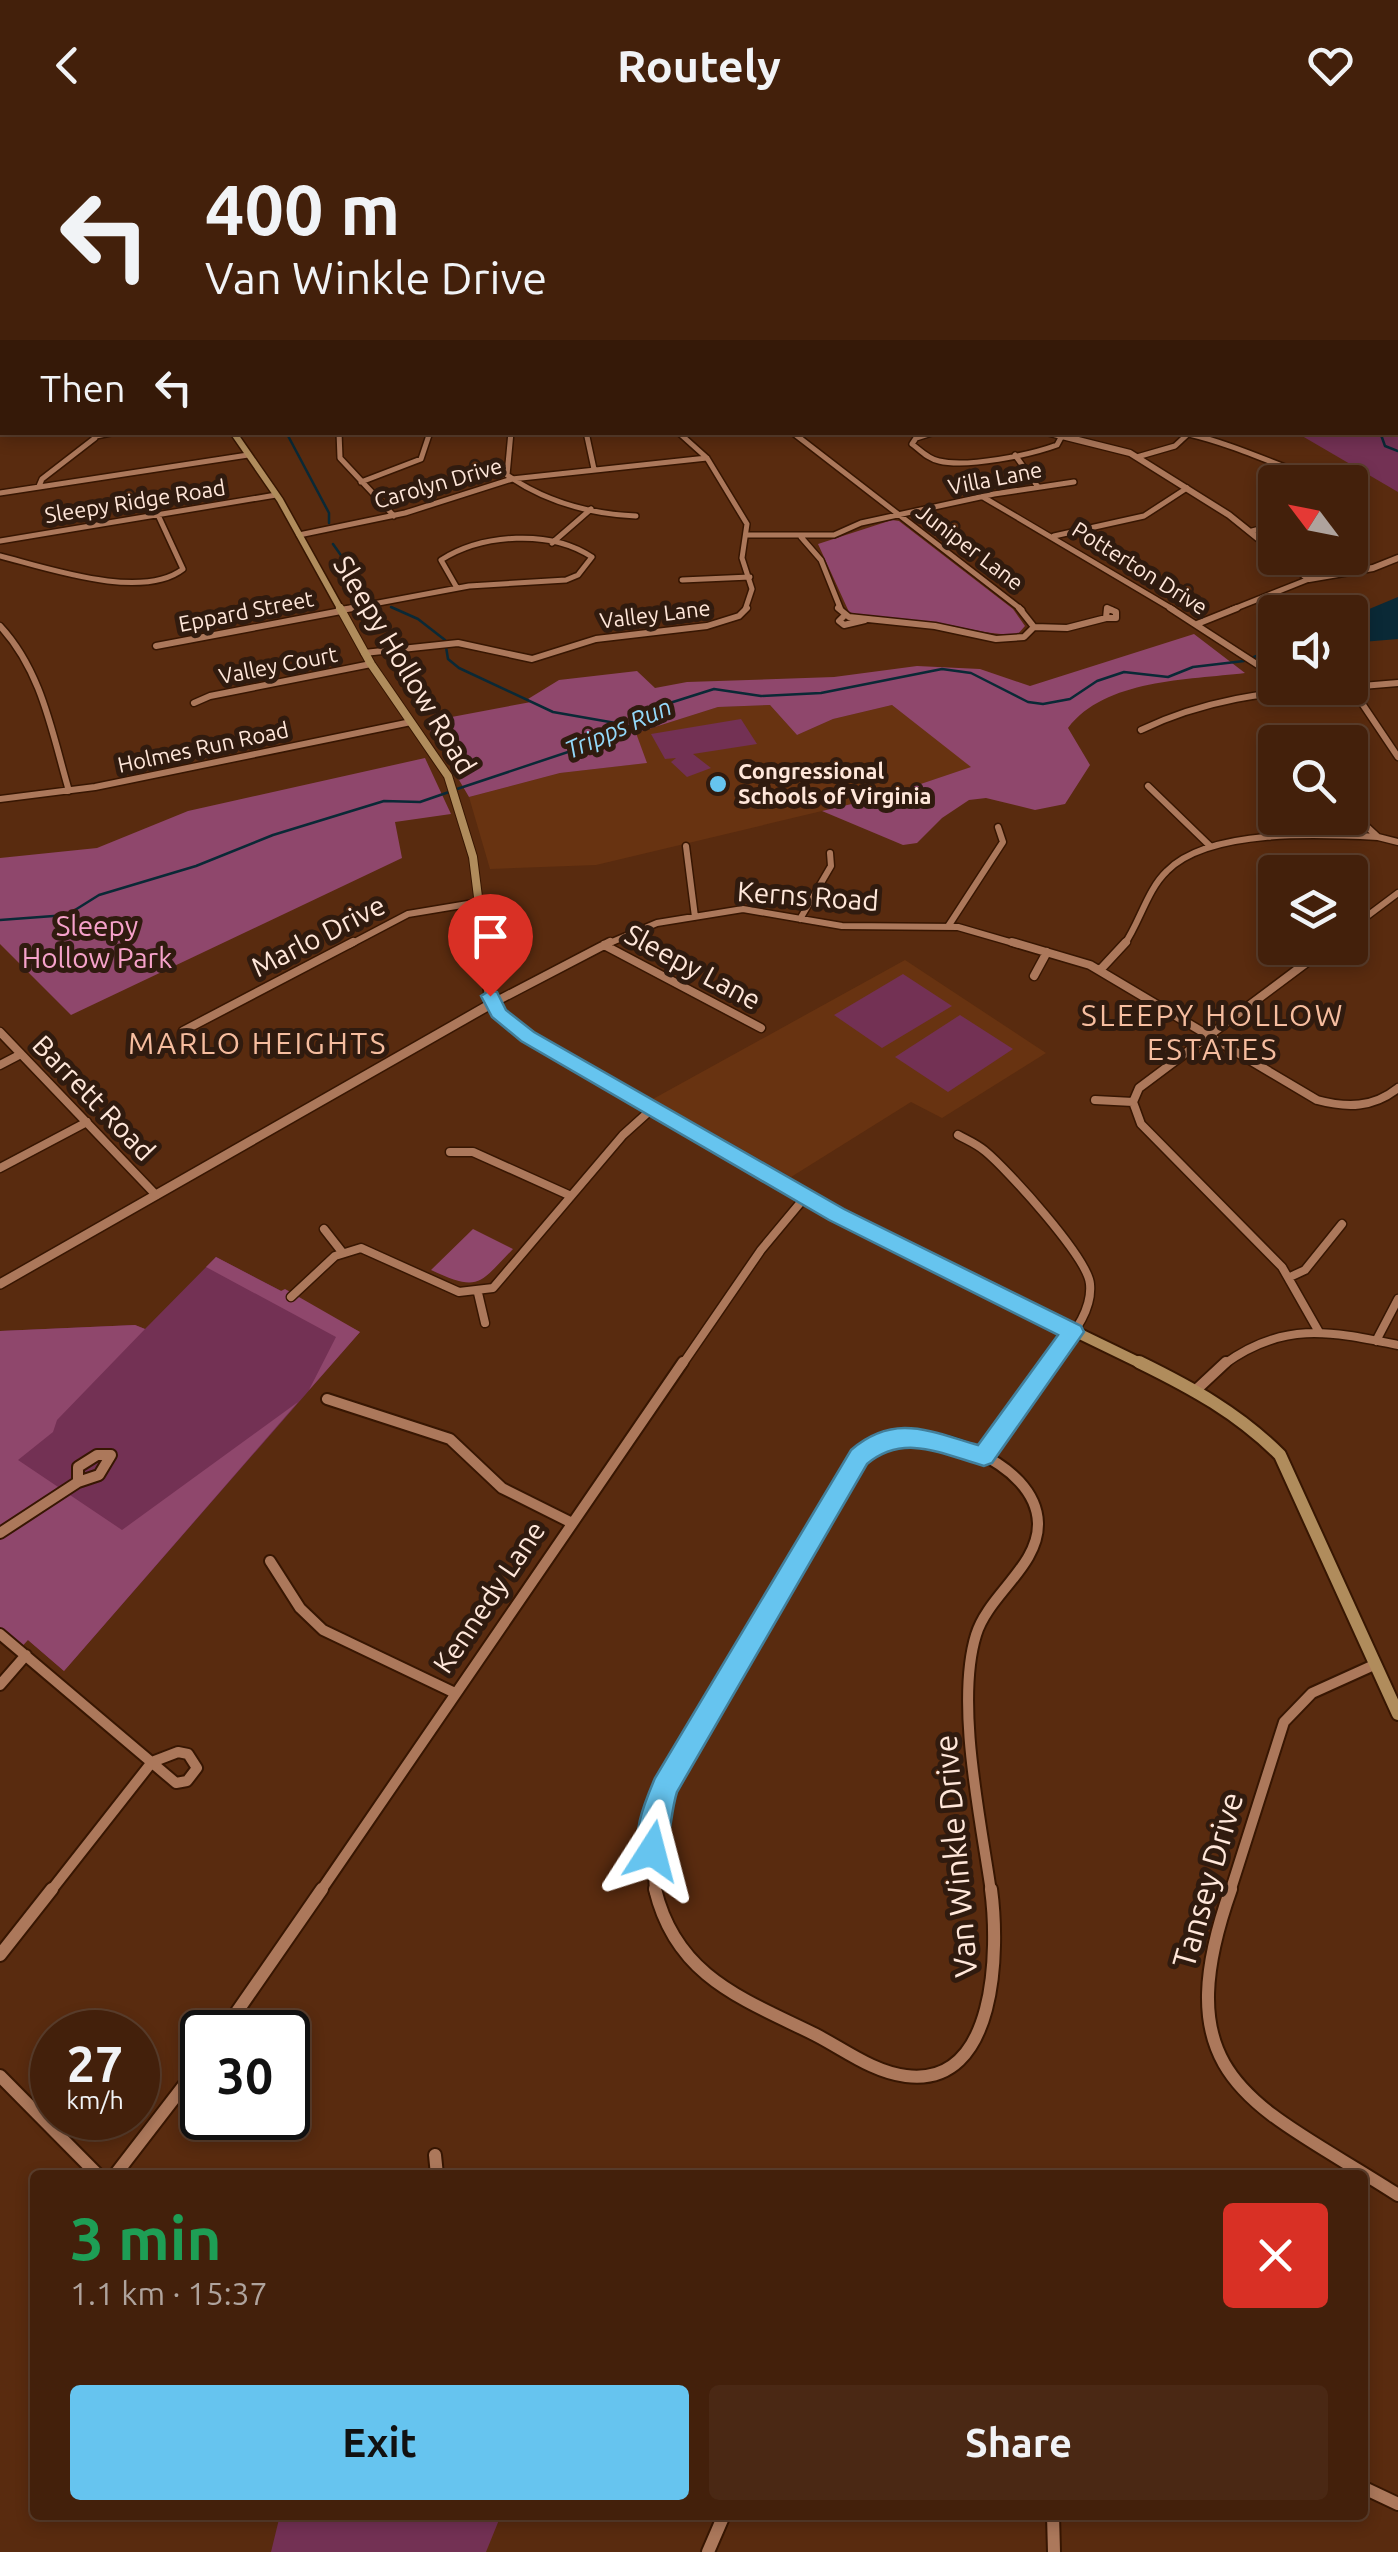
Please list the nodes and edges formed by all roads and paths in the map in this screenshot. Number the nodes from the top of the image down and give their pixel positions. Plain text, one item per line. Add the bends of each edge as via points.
1 (98, 435) edge
2 (235, 435) edge
3 (339, 435) edge
4 (429, 435) edge
5 (511, 435) edge
6 (587, 435) edge
7 (681, 435) edge
8 (796, 435) edge
9 (928, 435) edge
10 (1063, 435) edge
11 (1067, 435) edge
12 (1188, 435) edge
13 (1198, 435) edge
14 (248, 455) junction
15 (1015, 455) junction
16 (1137, 456) junction
17 (707, 458) junction
18 (1275, 465) edge
19 (594, 469) junction
20 (512, 479) junction
21 (361, 482) junction
22 (1074, 482) dead end
23 (39, 486) junction
24 (1038, 487) junction
25 (1187, 488) junction
26 (0, 493) edge
27 (276, 495) junction
28 (983, 496) junction
29 (591, 509) junction
30 (158, 515) junction
31 (898, 515) junction
32 (394, 516) junction
33 (636, 516) dead end
34 (1258, 529) edge
35 (1252, 531) junction
36 (299, 535) junction
37 (747, 535) junction
38 (1054, 536) junction
39 (1258, 536) edge
40 (800, 537) junction
41 (0, 541) edge
42 (552, 543) junction
43 (0, 556) edge
44 (1398, 558) edge
45 (1305, 575) edge
46 (750, 577) junction
47 (1309, 578) junction
48 (682, 580) dead end
49 (457, 588) junction
50 (341, 611) junction
51 (1106, 618) dead end
52 (1197, 624) junction
53 (0, 626) edge
54 (1034, 628) junction
55 (156, 646) dead end
56 (364, 653) junction
57 (370, 664) junction
58 (1258, 665) edge
59 (1398, 684) edge
60 (1368, 686) edge
61 (1258, 697) edge
62 (194, 703) dead end
63 (1362, 705) edge
64 (411, 722) junction
65 (1140, 730) dead end
66 (1398, 757) edge
67 (1148, 786) dead end
68 (69, 791) junction
69 (0, 800) edge
70 (998, 827) dead end
71 (1368, 828) edge
72 (1378, 837) junction
73 (1398, 842) edge
74 (1209, 845) junction
75 (686, 846) dead end
76 (830, 853) dead end
77 (1398, 893) edge
78 (480, 902) junction
79 (695, 916) junction
80 (1368, 916) edge
81 (800, 919) junction
82 (949, 925) junction
83 (604, 945) junction
84 (1047, 952) junction
85 (1303, 965) edge
86 (1100, 970) junction
87 (1034, 976) dead end
88 (491, 1004) junction
89 (761, 1028) dead end
90 (183, 1031) dead end
91 (0, 1032) edge
92 (1209, 1036) junction
93 (21, 1054) junction
94 (0, 1065) edge
95 (1398, 1088) edge
96 (1095, 1100) dead end
97 (1133, 1102) junction
98 (653, 1108) junction
99 (87, 1122) junction
100 (958, 1135) dead end
101 (450, 1152) dead end
102 (0, 1168) edge
103 (156, 1196) junction
104 (571, 1196) junction
105 (806, 1196) junction
106 (1342, 1224) dead end
107 (324, 1229) dead end
108 (342, 1252) junction
109 (1290, 1278) junction
110 (0, 1284) edge
111 (478, 1294) junction
112 (290, 1297) dead end
113 (1398, 1299) edge
114 (485, 1322) dead end
115 (1073, 1332) junction
116 (1320, 1332) junction
117 (1376, 1341) junction
118 (1398, 1345) edge
119 (1196, 1390) junction
120 (327, 1398) dead end
121 (984, 1456) junction
122 (78, 1482) dead end
123 (570, 1522) junction
124 (0, 1534) edge
125 (270, 1561) dead end
126 (0, 1634) edge
127 (26, 1655) junction
128 (1374, 1665) junction
129 (0, 1685) edge
130 (455, 1693) junction
131 (1398, 1714) edge
132 (0, 1955) edge
133 (238, 2010) edge
134 (0, 2076) edge
135 (180, 2091) edge
136 (435, 2155) dead end
137 (93, 2170) edge
138 (119, 2170) edge
139 (436, 2170) edge
140 (1359, 2170) edge
141 (1368, 2176) edge
142 (1398, 2195) edge
143 (1368, 2490) edge
144 (1398, 2504) edge
145 (722, 2520) edge
146 (1053, 2520) edge
147 (708, 2552) edge
148 (1054, 2552) edge

1 - 23 street
2 - 14 main road, Sleepy Hollow Road
3 - 21 street via 340,458
4 - 21 street via 416,462
5 - 20 street via 506,472
6 - 19 street
7 - 17 street, Valley Lane
8 - 31 street, Juniper Lane
9 - 15 street via 911,442 937,462
10 - 15 street via 1045,450
11 - 16 street
12 - 16 street via 1175,446
13 - 18 street
14 - 23 street
14 - 27 main road, Sleepy Hollow Road
15 - 24 street
16 - 25 street
17 - 19 street, Carolyn Drive
17 - 37 street, Valley Lane via 747,524
19 - 20 street, Carolyn Drive
20 - 29 street via 539,497
20 - 32 street, Carolyn Drive
21 - 32 street
22 - 24 street, Villa Lane
23 - 26 street
24 - 28 street, Villa Lane
25 - 35 street
25 - 38 street via 1146,515
27 - 30 street, Sleepy Ridge Road
27 - 36 main road, Sleepy Hollow Road
28 - 31 street, Villa Lane
28 - 38 street, Potterton Drive
29 - 33 street
29 - 42 street
30 - 41 street, Sleepy Ridge Road
30 - 43 street via 183,569 166,581 121,582
31 - 40 street, Villa Lane via 838,534
31 - 54 street, Juniper Lane via 1013,602
32 - 36 street, Carolyn Drive
34 - 35 street
35 - 39 street
36 - 50 main road, Sleepy Hollow Road
37 - 40 street, Villa Lane
37 - 46 street, Valley Lane via 742,558
38 - 52 street, Potterton Drive
40 - 54 street, Juniper Lane via 820,559 844,625 865,620 935,626 1005,640
42 - 49 street, Eppard Street via 500,539 446,554 442,566
42 - 49 street, Eppard Street via 592,557 571,579
44 - 47 street
45 - 47 street
46 - 48 street
46 - 56 street, Valley Lane via 746,608 722,624 596,639 532,659 458,643
47 - 52 street
49 - 50 street, Eppard Street
50 - 55 street, Eppard Street
50 - 56 main road, Sleepy Hollow Road
51 - 54 street
52 - 58 street, Potterton Drive
53 - 68 street via 30,665
56 - 57 main road, Sleepy Hollow Road
57 - 62 street, Valley Court
57 - 64 main road, Sleepy Hollow Road
59 - 60 street
61 - 65 street via 1183,712
63 - 66 street
64 - 68 street, Holmes Run Road
64 - 78 main road, Sleepy Hollow Road via 450,779
67 - 74 street
68 - 69 street, Holmes Run Road
70 - 82 street via 1002,842
71 - 72 street
72 - 73 street
72 - 74 street
74 - 86 street via 1169,866 1121,952
75 - 79 street
76 - 81 street via 831,866
77 - 80 street
78 - 88 main road, Sleepy Hollow Road
78 - 90 street, Marlo Drive via 408,914
79 - 81 street, Kerns Road via 754,910
79 - 83 street, Kerns Road via 643,926
81 - 82 street, Kerns Road via 842,926
82 - 84 street, Kerns Road
83 - 88 street, Kerns Road
83 - 89 street, Sleepy Lane
84 - 86 street, Kerns Road
84 - 87 street
85 - 92 street
86 - 92 street, Kerns Road
88 - 98 main road via 511,1026
88 - 103 street, Kerns Road
91 - 93 street, Barrett Road
92 - 95 street, Kerns Road via 1329,1104 1375,1104
92 - 97 street via 1139,1088
93 - 94 street
93 - 99 street, Barrett Road
96 - 97 street
97 - 109 street via 1141,1124
98 - 104 street
98 - 105 main road
99 - 102 street
99 - 103 street, Barrett Road
100 - 115 street via 984,1150 1084,1266 1090,1297
101 - 104 street via 473,1152
103 - 110 street, Kerns Road
104 - 111 street via 499,1282
105 - 115 main road
105 - 123 street, Kennedy Lane
106 - 109 street via 1305,1270
107 - 108 street
108 - 111 street via 368,1249 458,1293
108 - 112 street
109 - 116 street
111 - 114 street
113 - 117 street
115 - 119 main road
115 - 121 street
116 - 117 street
116 - 119 street via 1246,1346
117 - 118 street
119 - 128 main road via 1248,1423 1280,1455
120 - 123 street via 450,1439 502,1488
121 - 121 street, Van Winkle Drive via 910,1435 876,1442 859,1457 665,1787 654,1821 660,1912 697,1969 757,2006 902,2076 932,2074 956,2060 980,2028 995,1978 970,1737 972,1646 986,1612 1031,1550 1038,1524 1029,1494
122 - 124 street
123 - 130 street, Kennedy Lane
125 - 130 street via 322,1630
126 - 127 street
127 - 129 street
127 - 132 street via 152,1762
128 - 131 main road
128 - 140 street, Tansey Drive via 1314,1692 1284,1722 1208,1961 1206,2007 1222,2060 1244,2089
130 - 133 street, Kennedy Lane
134 - 137 street
135 - 138 street
136 - 139 street
141 - 142 street, Tansey Drive
143 - 144 street
145 - 147 street
146 - 148 street

